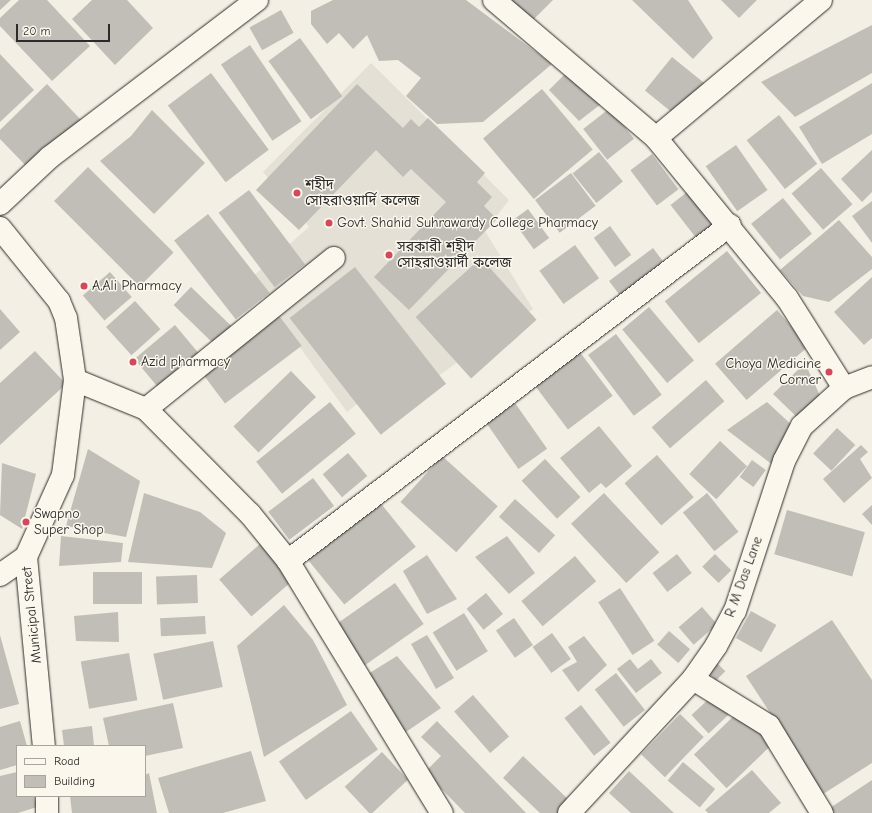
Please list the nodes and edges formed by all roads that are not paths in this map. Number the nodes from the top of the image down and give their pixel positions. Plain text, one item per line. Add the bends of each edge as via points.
1 (257, 0) edge
2 (494, 0) edge
3 (821, 0) edge
4 (656, 138) junction
5 (0, 204) edge
6 (730, 225) junction
7 (0, 228) edge
8 (334, 258) dead end
9 (872, 377) edge
10 (75, 380) junction
11 (844, 388) junction
12 (146, 409) junction
13 (26, 557) junction
14 (288, 560) junction
15 (0, 575) edge
16 (693, 679) junction
17 (44, 745) edge
18 (46, 797) edge
19 (47, 813) edge
20 (442, 813) edge
21 (569, 813) edge
22 (822, 813) edge

1 - 5 street via 50,157
2 - 4 street
3 - 4 street
4 - 6 street
6 - 11 street via 787,298
6 - 14 street
7 - 10 street, Municipal Street via 60,302 66,318
8 - 12 street
9 - 11 street, R M Das Lane
10 - 12 street
10 - 13 street, Municipal Street via 64,475
11 - 16 street, R M Das Lane via 802,426 784,460 735,611
12 - 14 street via 250,514
13 - 15 street
13 - 17 street, Municipal Street
14 - 20 street
16 - 21 street, R M Das Lane
16 - 22 street via 769,726
18 - 19 street

